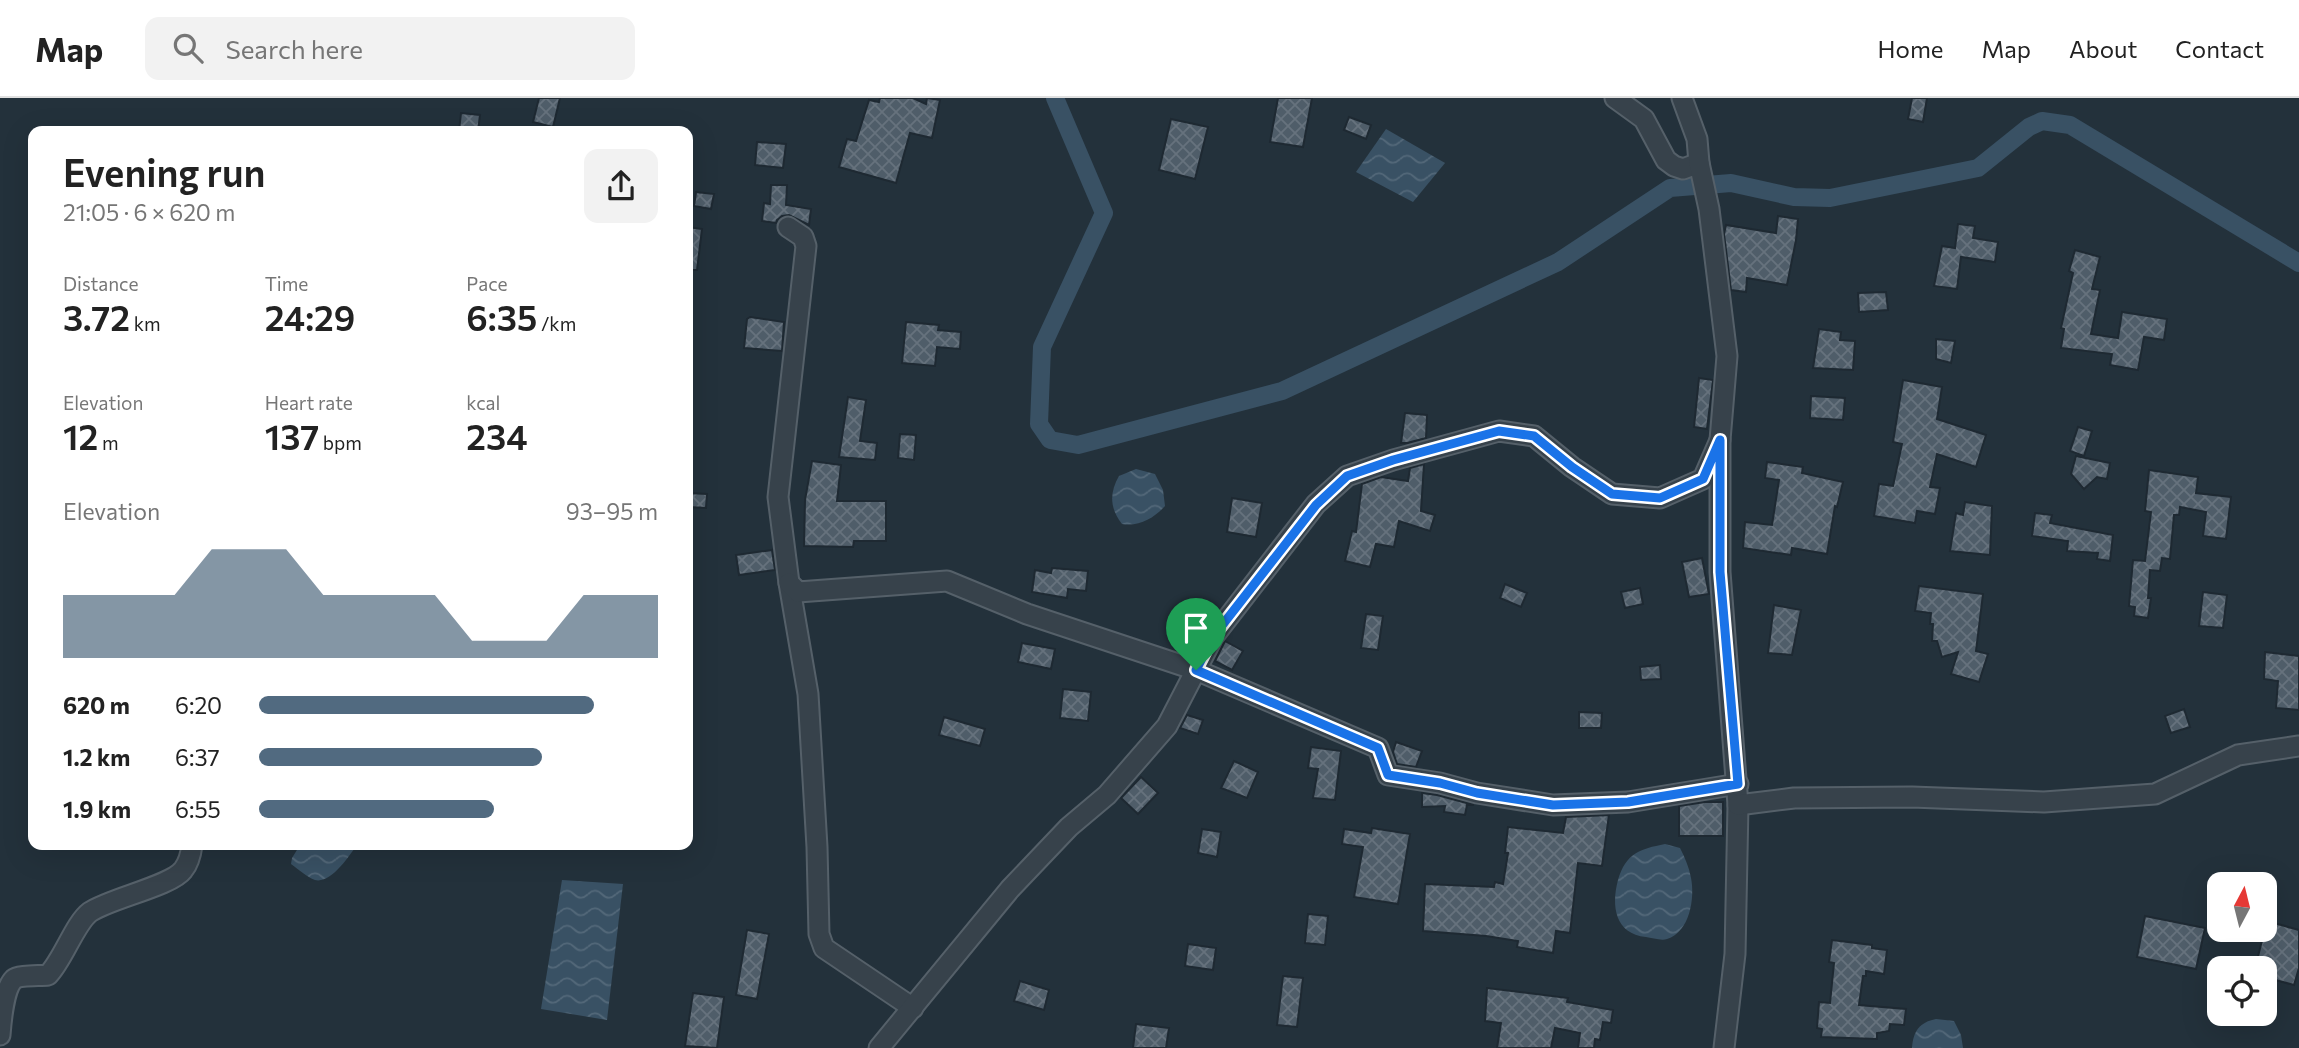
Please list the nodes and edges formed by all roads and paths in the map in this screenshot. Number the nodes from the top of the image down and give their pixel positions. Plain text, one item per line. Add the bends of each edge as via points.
1 (1615, 98) edge
2 (1682, 98) edge
3 (1699, 163) junction
4 (788, 227) dead end
5 (1720, 440) junction
6 (789, 583) junction
7 (1196, 670) junction
8 (2299, 746) edge
9 (1738, 784) junction
10 (1738, 805) junction
11 (190, 850) edge
12 (913, 1008) junction
13 (0, 1035) edge
14 (879, 1048) edge
15 (1724, 1048) edge

1 - 3 street via 1644,119 1666,160 1683,169
2 - 3 street via 1697,139
3 - 5 street via 1727,356
4 - 6 street via 803,237 806,246 778,497
5 - 7 street via 1703,479 1660,498 1612,494 1534,436 1499,431 1347,476 1290,538 1213,637
5 - 9 street via 1720,572
6 - 7 street via 798,592 947,581 1027,614
6 - 12 street via 808,694 819,934 824,948
7 - 9 street via 1378,748 1388,775 1553,805 1628,802
7 - 12 street via 1167,726 1107,795 1010,889
8 - 10 street via 2238,755 2155,794 2044,802 1794,798
9 - 10 street
10 - 15 street via 1735,954
11 - 13 street via 182,871 166,881 88,913 48,975 13,979
12 - 14 street

